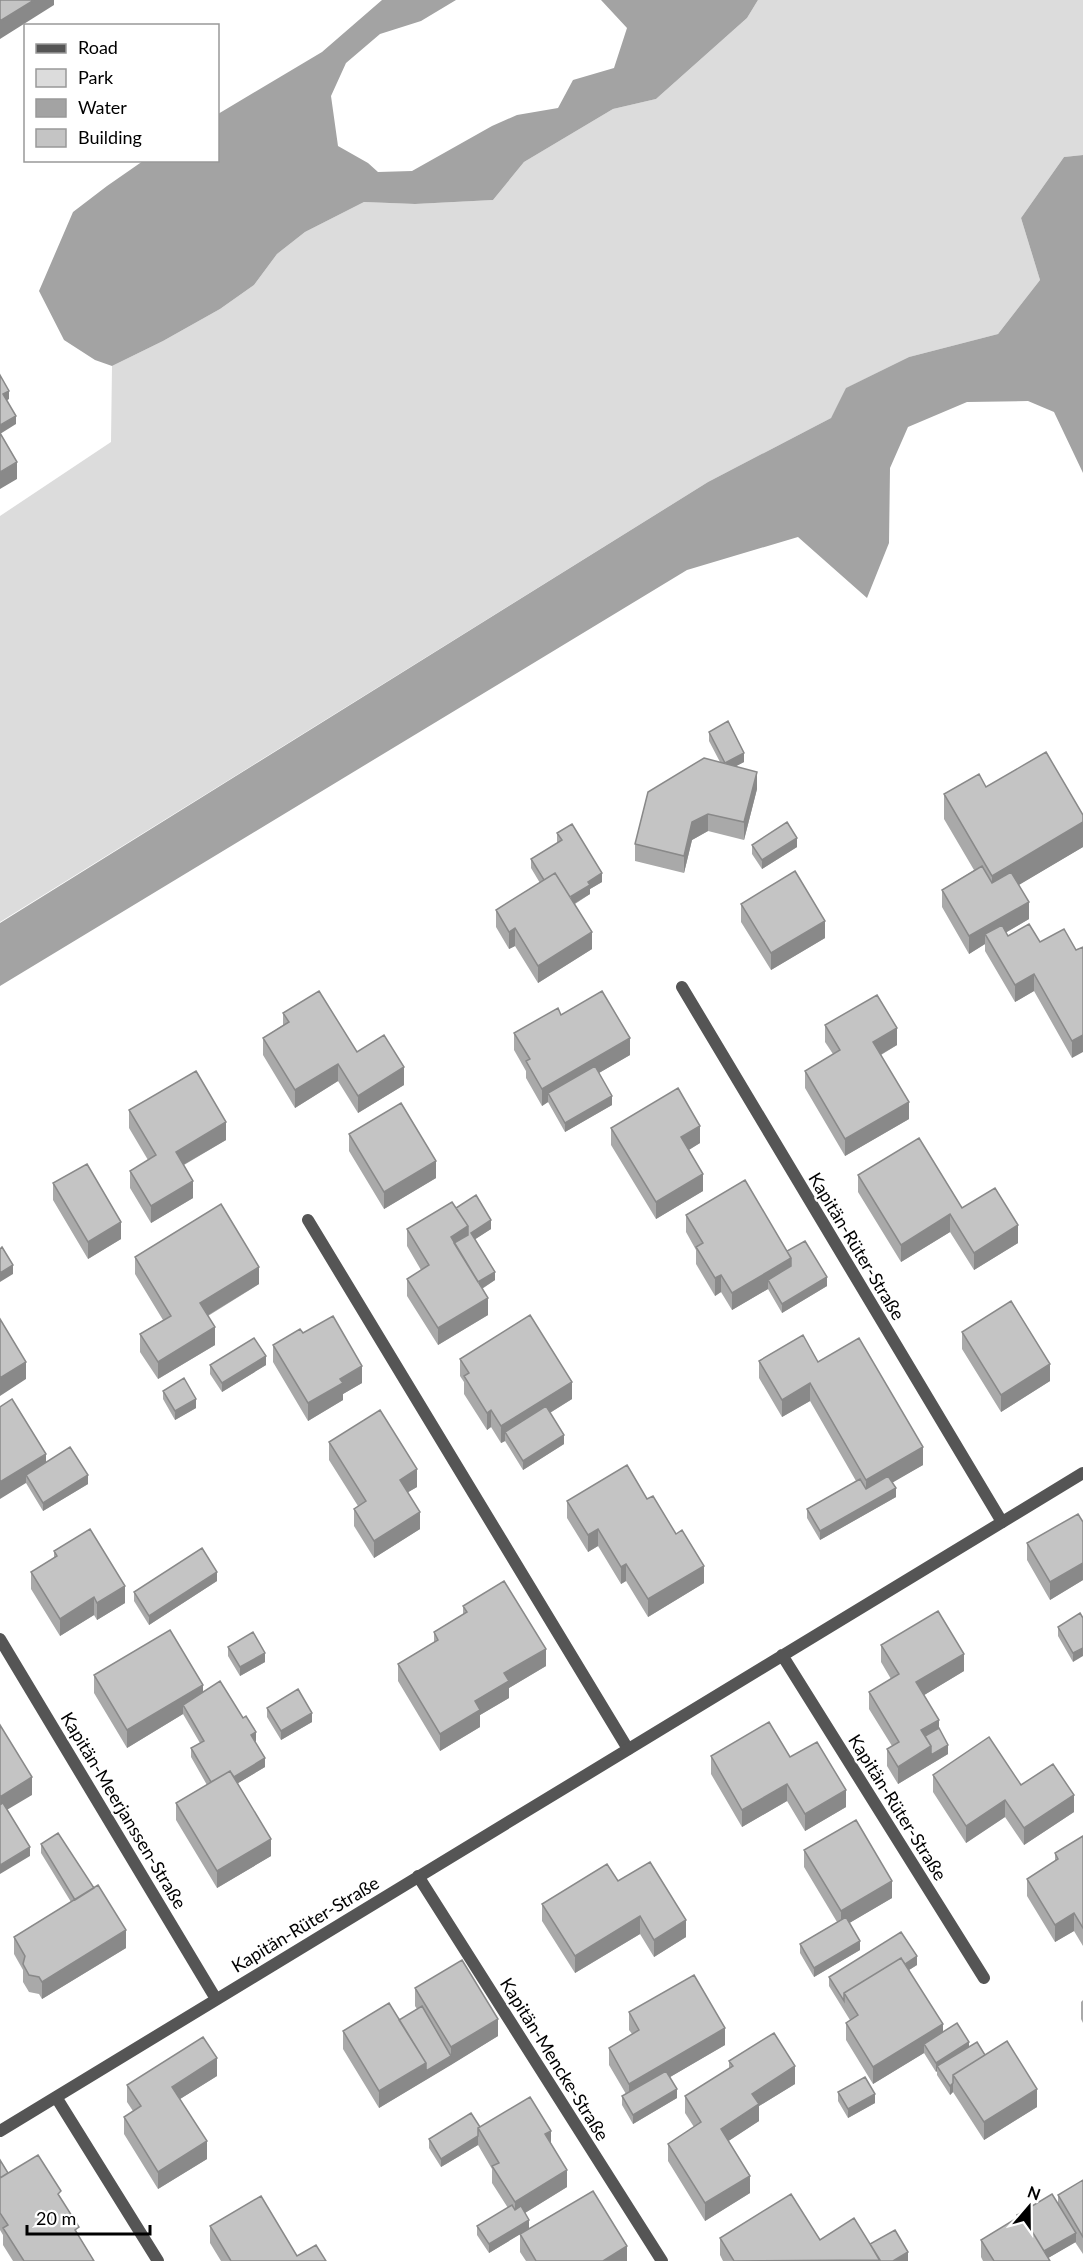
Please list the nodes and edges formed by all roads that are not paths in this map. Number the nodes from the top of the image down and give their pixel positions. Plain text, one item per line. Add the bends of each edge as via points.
1 (681, 987) dead end
2 (308, 1220) dead end
3 (1083, 1473) edge
4 (1002, 1522) junction
5 (0, 1639) edge
6 (782, 1655) junction
7 (628, 1749) junction
8 (418, 1876) junction
9 (984, 1978) dead end
10 (216, 1999) junction
11 (56, 2097) junction
12 (0, 2131) edge
13 (158, 2261) edge
14 (662, 2261) edge

1 - 4 street, Kapitän-Rüter-Straße
2 - 7 street
3 - 4 street, Kapitän-Rüter-Straße
4 - 6 street, Kapitän-Rüter-Straße
5 - 10 street, Kapitän-Meerjanssen-Straße
6 - 7 street, Kapitän-Rüter-Straße
6 - 9 street, Kapitän-Rüter-Straße
7 - 8 street, Kapitän-Rüter-Straße
8 - 10 street, Kapitän-Rüter-Straße
8 - 14 street, Kapitän-Mencke-Straße
10 - 11 street, Kapitän-Rüter-Straße
11 - 12 street, Kapitän-Rüter-Straße
11 - 13 street

